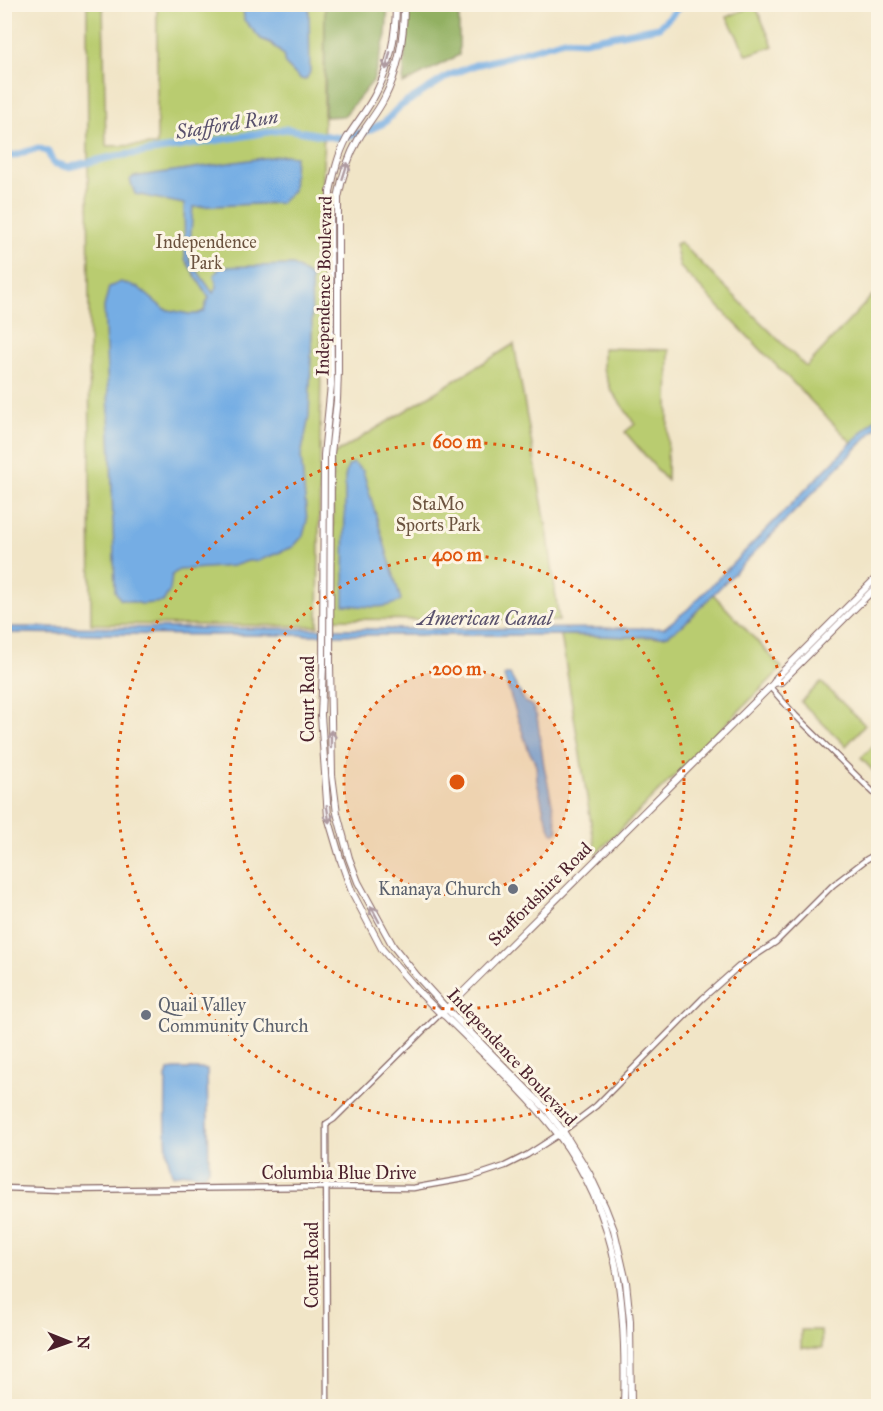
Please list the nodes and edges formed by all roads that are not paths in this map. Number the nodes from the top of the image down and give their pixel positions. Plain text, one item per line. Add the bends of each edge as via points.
1 (396, 4) edge
2 (404, 4) edge
3 (330, 241) junction
4 (338, 241) junction
5 (329, 438) junction
6 (879, 576) edge
7 (879, 585) edge
8 (327, 636) junction
9 (772, 685) junction
10 (879, 797) edge
11 (879, 853) edge
12 (349, 858) junction
13 (340, 861) junction
14 (393, 946) joint
15 (382, 949) joint
16 (444, 1011) junction
17 (326, 1125) joint
18 (561, 1133) junction
19 (327, 1187) junction
20 (4, 1188) edge
21 (627, 1394) junction
22 (327, 1407) edge
23 (624, 1407) edge
24 (631, 1407) edge

1 -> 3 main road, Independence Boulevard via 386,70 342,148 334,172
4 -> 2 main road, Independence Boulevard via 341,183 351,152 385,97 394,74
3 - 4 main road
3 - 5 main road, Independence Boulevard
4 - 5 main road, Independence Boulevard via 338,390
5 - 8 main road, Court Road via 324,455
6 - 9 main road, Staffordshire Road
7 - 9 main road, Staffordshire Road via 781,682
12 -> 8 main road, Court Road via 332,775
8 -> 13 main road, Court Road via 321,715 328,817
9 - 10 street via 796,716
9 - 16 main road, Staffordshire Road
11 - 18 street, Columbia Blue Drive via 833,885 776,942 738,967 596,1106
12 - 13 main road
14 -> 12 main road, Court Road
13 - 15 main road, Court Road
14 - 16 main road, Independence Boulevard
15 - 16 main road, Independence Boulevard via 419,992
16 - 17 street, Staffordshire Road
16 - 18 main road, Independence Boulevard
17 - 19 street, Court Road
18 - 19 street, Columbia Blue Drive via 505,1166 470,1178 413,1188
18 - 21 main road, Independence Boulevard via 581,1159 614,1230 629,1303
19 - 20 street, Columbia Blue Drive
19 - 22 street, Court Road
21 - 23 main road, Independence Boulevard
21 - 24 main road, Independence Boulevard

